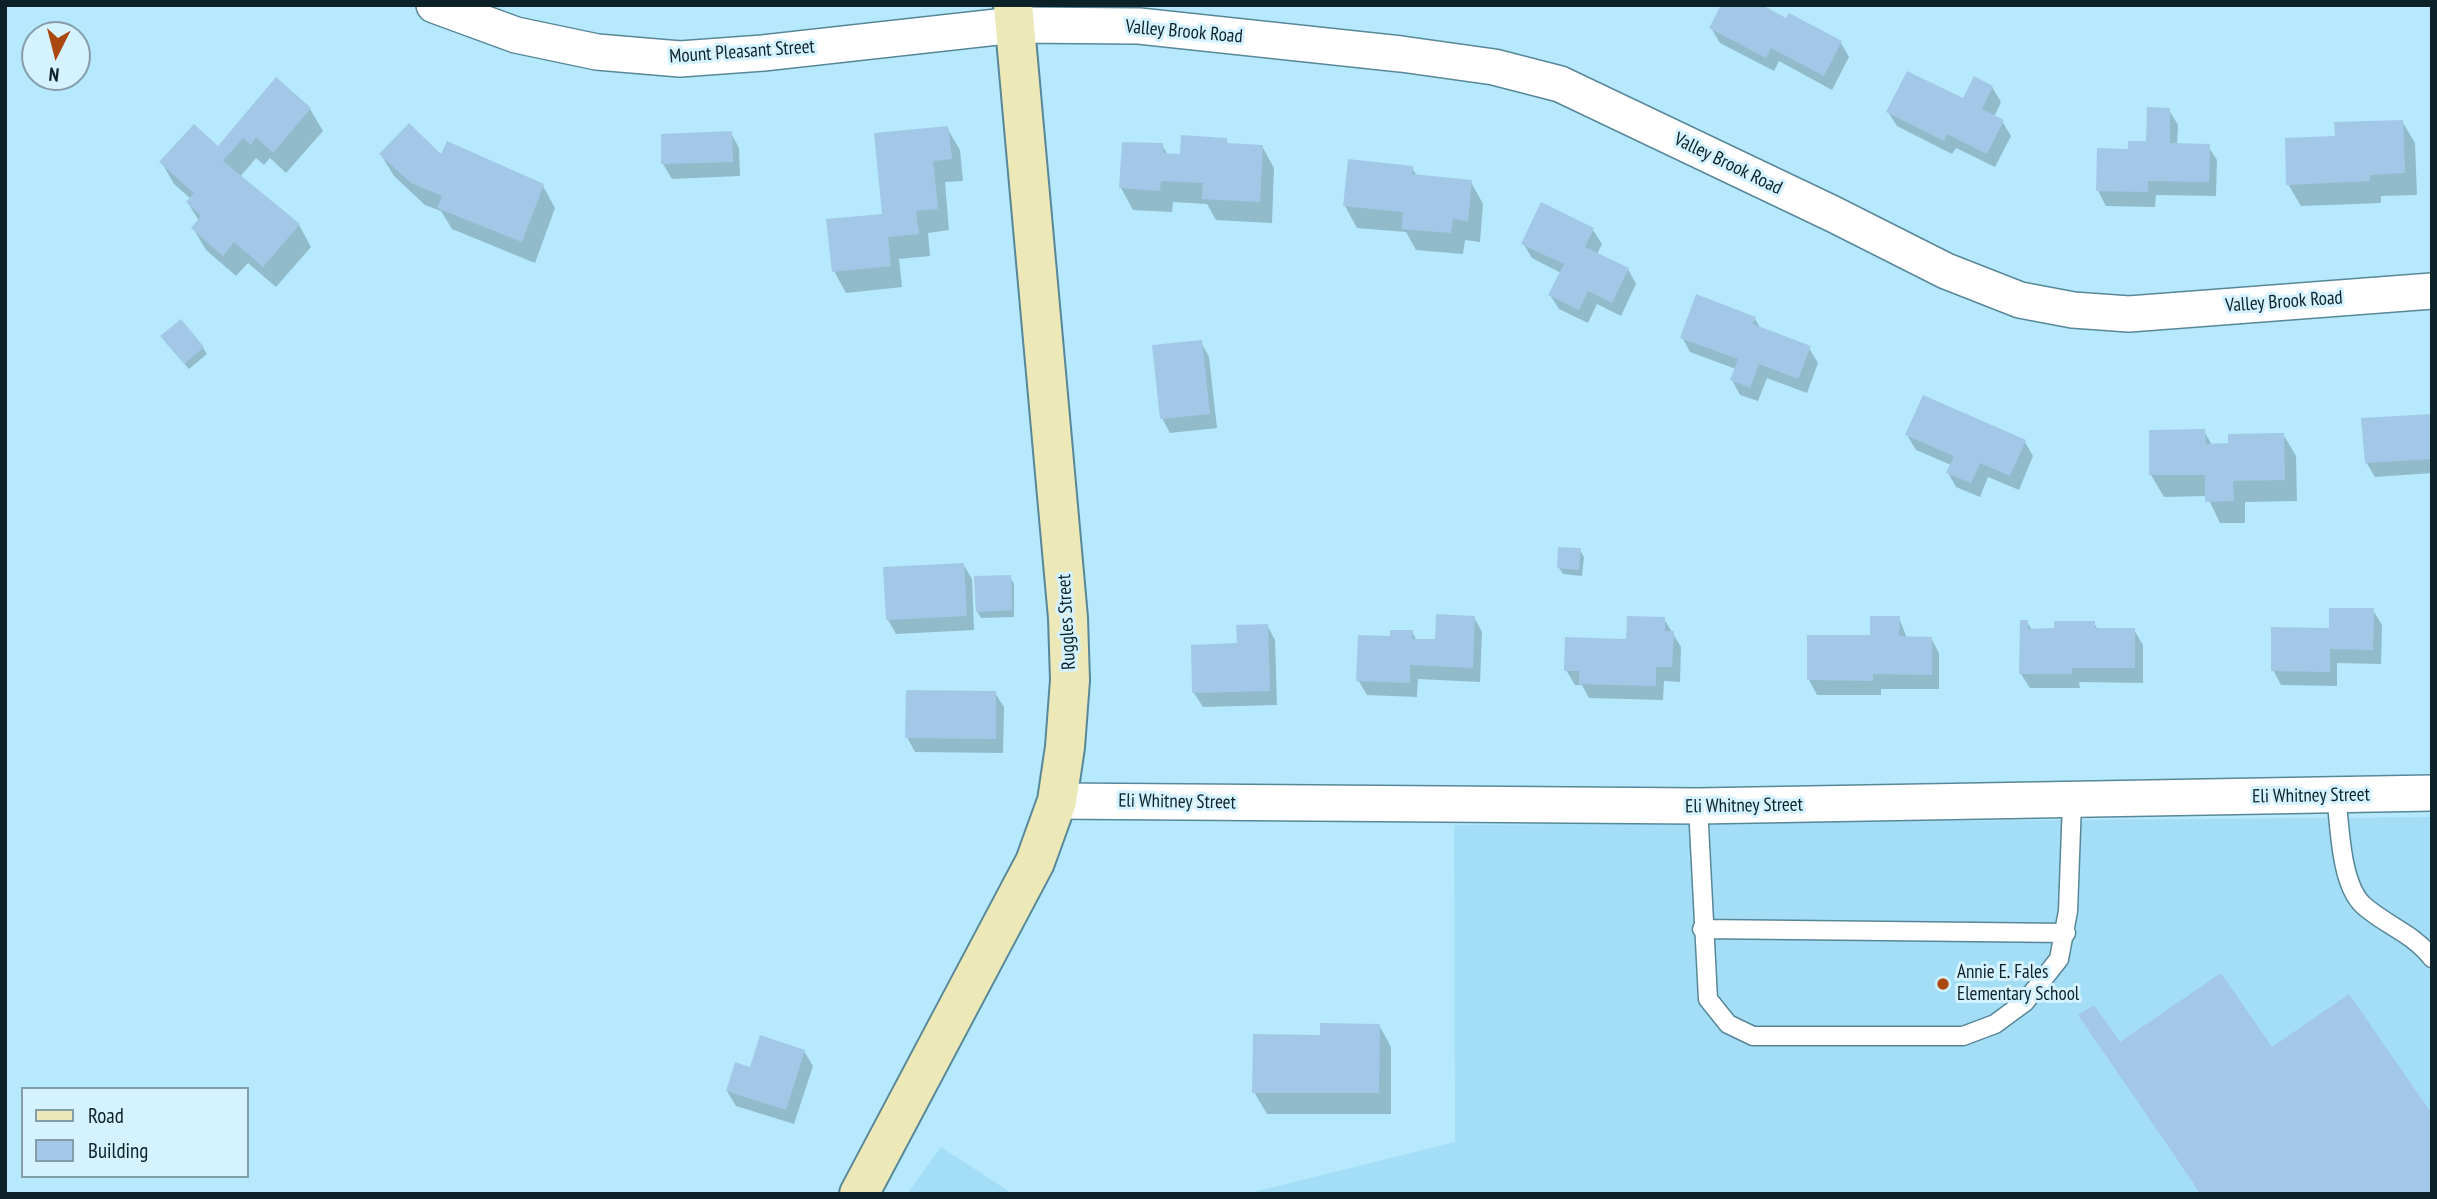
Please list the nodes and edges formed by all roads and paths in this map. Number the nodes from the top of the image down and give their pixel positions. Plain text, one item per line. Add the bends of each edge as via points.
1 (434, 5) edge
2 (490, 15) edge
3 (1014, 15) edge
4 (2432, 291) edge
5 (2432, 793) edge
6 (2336, 795) junction
7 (1057, 801) junction
8 (2072, 802) junction
9 (1698, 806) junction
10 (1702, 929) junction
11 (2066, 933) junction
12 (2432, 958) edge
13 (859, 1194) edge

1 - 2 street, Mount Pleasant Street
2 - 3 street, Mount Pleasant Street via 516,35 597,52 680,59 763,53
3 - 4 street, Valley Brook Road via 1387,52 1494,67 1560,84 1946,271 2020,300 2129,314
3 - 7 street, Ruggles Street via 1068,618 1070,680
5 - 6 street, Eli Whitney Street
6 - 8 street, Eli Whitney Street
6 - 12 lane via 2346,873 2362,904 2400,928
7 - 9 street, Eli Whitney Street
7 - 13 street, Ruggles Street via 1035,862
8 - 9 street, Eli Whitney Street
8 - 11 lane
9 - 10 lane
10 - 11 lane
10 - 11 lane via 1708,999 1728,1024 1753,1036 1963,1036 1995,1024 2025,1002 2059,959

